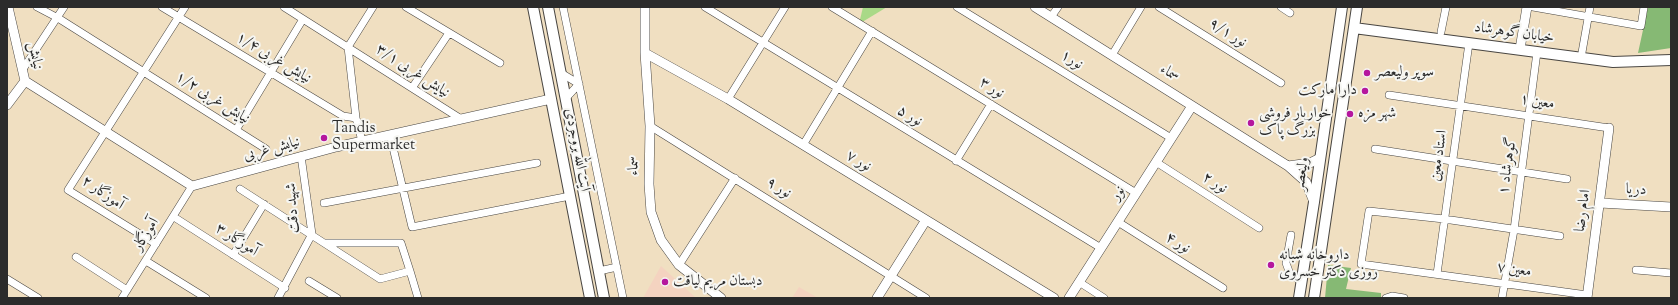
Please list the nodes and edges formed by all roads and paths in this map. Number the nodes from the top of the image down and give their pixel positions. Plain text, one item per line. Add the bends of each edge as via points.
1 (8, 7) edge
2 (37, 7) edge
3 (64, 7) edge
4 (162, 7) edge
5 (185, 7) edge
6 (284, 7) edge
7 (373, 7) edge
8 (406, 7) edge
9 (533, 7) edge
10 (548, 7) edge
11 (563, 7) edge
12 (645, 7) edge
13 (705, 7) edge
14 (785, 7) edge
15 (832, 7) edge
16 (957, 7) edge
17 (1035, 7) edge
18 (1058, 7) edge
19 (1141, 7) edge
20 (1159, 7) edge
21 (1281, 7) edge
22 (1342, 7) edge
23 (1357, 7) edge
24 (1446, 7) edge
25 (1527, 7) edge
26 (1533, 7) edge
27 (1590, 7) edge
28 (1644, 7) edge
29 (1290, 13) dead end
30 (1588, 16) junction
31 (1051, 17) junction
32 (58, 18) junction
33 (178, 18) junction
34 (304, 19) junction
35 (1354, 28) junction
36 (872, 31) junction
37 (1441, 32) dead end
38 (449, 33) junction
39 (762, 43) junction
40 (1469, 43) junction
41 (348, 47) junction
42 (1520, 50) junction
43 (1537, 52) junction
44 (645, 53) junction
45 (1112, 55) junction
46 (1581, 58) junction
47 (1671, 60) edge
48 (500, 63) dead end
49 (23, 69) junction
50 (144, 72) junction
51 (271, 73) junction
52 (561, 74) junction
53 (25, 81) junction
54 (1281, 83) dead end
55 (579, 84) junction
56 (412, 88) junction
57 (836, 88) junction
58 (1389, 95) dead end
59 (566, 98) junction
60 (551, 99) junction
61 (728, 99) junction
62 (991, 104) junction
63 (7, 105) edge
64 (1460, 105) junction
65 (1192, 106) junction
66 (1529, 115) junction
67 (356, 118) junction
68 (461, 119) junction
69 (650, 126) junction
70 (1609, 128) joint
71 (236, 130) junction
72 (106, 131) junction
73 (390, 135) junction
74 (1171, 138) junction
75 (362, 141) junction
76 (804, 145) junction
77 (266, 149) dead end
78 (1375, 149) dead end
79 (301, 156) junction
80 (1320, 158) junction
81 (956, 161) junction
82 (1453, 161) junction
83 (1156, 162) junction
84 (537, 163) dead end
85 (1288, 166) junction
86 (1522, 171) junction
87 (735, 178) junction
88 (1567, 179) dead end
89 (192, 186) junction
90 (240, 189) dead end
91 (402, 190) junction
92 (1136, 193) junction
93 (570, 196) junction
94 (1314, 202) junction
95 (324, 203) dead end
96 (1600, 203) junction
97 (264, 204) junction
98 (1671, 207) edge
99 (174, 217) junction
100 (1444, 219) junction
101 (926, 220) junction
102 (1118, 222) junction
103 (1259, 228) dead end
104 (1514, 230) junction
105 (312, 234) junction
106 (1291, 235) dead end
107 (1560, 236) dead end
108 (325, 243) junction
109 (156, 244) junction
110 (1101, 248) junction
111 (233, 255) junction
112 (76, 257) dead end
113 (146, 261) junction
114 (679, 265) junction
115 (617, 267) junction
116 (1636, 270) dead end
117 (410, 271) junction
118 (599, 271) junction
119 (1671, 273) edge
120 (1436, 274) junction
121 (892, 276) junction
122 (10, 281) edge
123 (309, 281) dead end
124 (1301, 281) junction
125 (1079, 282) junction
126 (1504, 283) junction
127 (284, 288) junction
128 (1223, 288) dead end
129 (127, 290) junction
130 (1587, 296) edge
131 (38, 298) edge
132 (123, 298) edge
133 (206, 298) edge
134 (278, 298) edge
135 (337, 298) edge
136 (418, 298) edge
137 (590, 298) edge
138 (604, 298) edge
139 (624, 298) edge
140 (720, 298) edge
141 (878, 298) edge
142 (926, 298) edge
143 (1054, 298) edge
144 (1069, 298) edge
145 (1104, 298) edge
146 (1299, 298) edge
147 (1314, 298) edge
148 (1386, 298) edge
149 (1404, 298) edge
150 (1502, 298) edge

1 - 49 street, نیایش
2 - 32 street, نیایش غربی ۱/۲
3 - 32 street
4 - 33 street, نیایش غربی ۱/۴
5 - 33 street
6 - 34 street, نیایش غربی ۳/۱
7 - 41 street
8 - 38 street
9 - 60 main road, آیت الله بروجردی
10 - 52 main road, آیت الله بروجردی
11 - 55 street
12 - 44 street, سماء
13 - 39 street, نور ۵
14 - 39 street
15 - 36 street, نور ۳
16 - 74 street, نور۱
17 - 31 street, سماء
18 - 31 street
19 - 45 street
20 - 54 street, نور ۹/۱
21 - 29 street
22 - 80 main road, ولیعصر
23 - 35 main road, ولیعصر
24 - 37 street
25 - 42 street
26 - 30 street
27 - 30 street
28 - 30 street via 1641,26
30 - 46 street
31 - 45 street, سماء
32 - 49 street
32 - 50 street, نیایش غربی ۱/۲
33 - 50 street
33 - 51 street, نیایش غربی ۱/۴
34 - 41 street, نیایش غربی ۳/۱
34 - 51 street
35 - 40 main road, خیابان گوهرشاد
35 - 147 main road, ولیعصر
36 - 57 street
36 - 62 street, نور ۳
38 - 48 street
38 - 56 street
39 - 57 street, نور ۵
39 - 61 street
40 - 42 main road, خیابان گوهرشاد
40 - 64 street, استاد معین
41 - 56 street, نیایش غربی ۳/۱
41 - 67 street
42 - 43 main road, خیابان گوهرشاد
43 - 46 main road, خیابان گوهرشاد
43 - 66 street, گوهرشاد ۱
44 - 61 street, نور ۷
44 - 69 street, سماء
45 - 65 street, سماء
46 - 47 main road, خیابان گوهرشاد via 1613,62
49 - 53 street, نیایش
50 - 71 street, نیایش غربی ۱/۲
50 - 72 street
51 - 67 street, نیایش غربی ۱/۴ via 342,116
51 - 71 street
52 - 55 street
52 - 59 main road, آیت الله بروجردی
53 - 63 street, نیایش
53 - 72 street
55 - 59 street
55 - 115 street
56 - 68 street, نیایش غربی ۳/۱
57 - 76 street
57 - 81 street, نور ۵
58 - 64 street, معین ۱
59 - 118 main road, آیت الله بروجردی
60 - 68 street, نیایش غربی
60 - 93 main road, آیت الله بروجردی
61 - 76 street, نور ۷
62 - 81 street
62 - 92 street, نور ۳
64 - 66 street, معین ۱
64 - 82 street, استاد معین
65 - 74 street, نور
65 - 85 street, سماء
66 - 70 street, معین ۱
66 - 86 street, گوهرشاد ۱
67 - 75 street
68 - 73 street, نیایش غربی
69 - 87 street, نور ۹
69 - 114 street, سماء via 651,212 661,240
70 - 96 street, امام رضا
71 - 77 street, نیایش غربی ۱/۲
72 - 89 street
72 - 109 street, آموزگار ۲ via 68,190
73 - 75 street, نیایش غربی
73 - 91 street
74 - 83 street, نور
75 - 79 street, نیایش غربی
76 - 101 street, نور ۷
78 - 82 street
79 - 89 street, نیایش غربی
79 - 105 street, شهید دقت
80 - 85 street via 1310,163
80 - 94 main road, ولیعصر
81 - 110 street, نور ۵
82 - 86 street
82 - 100 street, استاد معین
83 - 92 street, نور
83 - 103 street, نور ۲
84 - 91 street
85 - 94 street, سماء via 1306,182
86 - 88 street
86 - 104 street, گوهرشاد ۱
87 - 114 street
87 - 121 street, نور ۹
89 - 99 street, آموزگار
90 - 97 street
91 - 93 street via 412,227
91 - 95 street
92 - 102 street, نور
93 - 137 main road, آیت الله بروجردی
94 - 124 main road, ولیعصر
96 - 98 street, دریا
96 - 130 street, امام رضا
97 - 105 street
97 - 111 street
99 - 109 street, آموزگار
99 - 111 street, آموزگار ۳
100 - 104 street
100 - 120 street, استاد معین
100 - 120 street, معین ۷ via 1369,211 1361,264
101 - 121 street
101 - 143 street, نور ۷
102 - 110 street, نور
102 - 128 street, نور ۴
104 - 107 street
104 - 126 street, گوهرشاد ۱
105 - 108 street
105 - 127 street, شهید دقت
106 - 124 street via 1286,263 1290,274
108 - 117 street via 380,279
108 - 117 street via 401,243
109 - 113 street, آموزگار
110 - 125 street, نور
111 - 127 street, آموزگار ۳
112 - 129 street
113 - 129 street, آموزگار
113 - 133 street
114 - 140 street, سماء
115 - 118 street
115 - 139 street
116 - 119 street
117 - 136 street
118 - 138 main road, آیت الله بروجردی
120 - 126 street, معین ۷
121 - 141 street
121 - 142 street, نور ۹
122 - 131 street
123 - 135 street
124 - 146 main road, ولیعصر
125 - 144 street, نور
125 - 145 street
126 - 130 street, معین ۷
126 - 150 street, گوهرشاد ۱
127 - 134 street, شهید دقت
129 - 132 street, آموزگار
148 - 149 street

